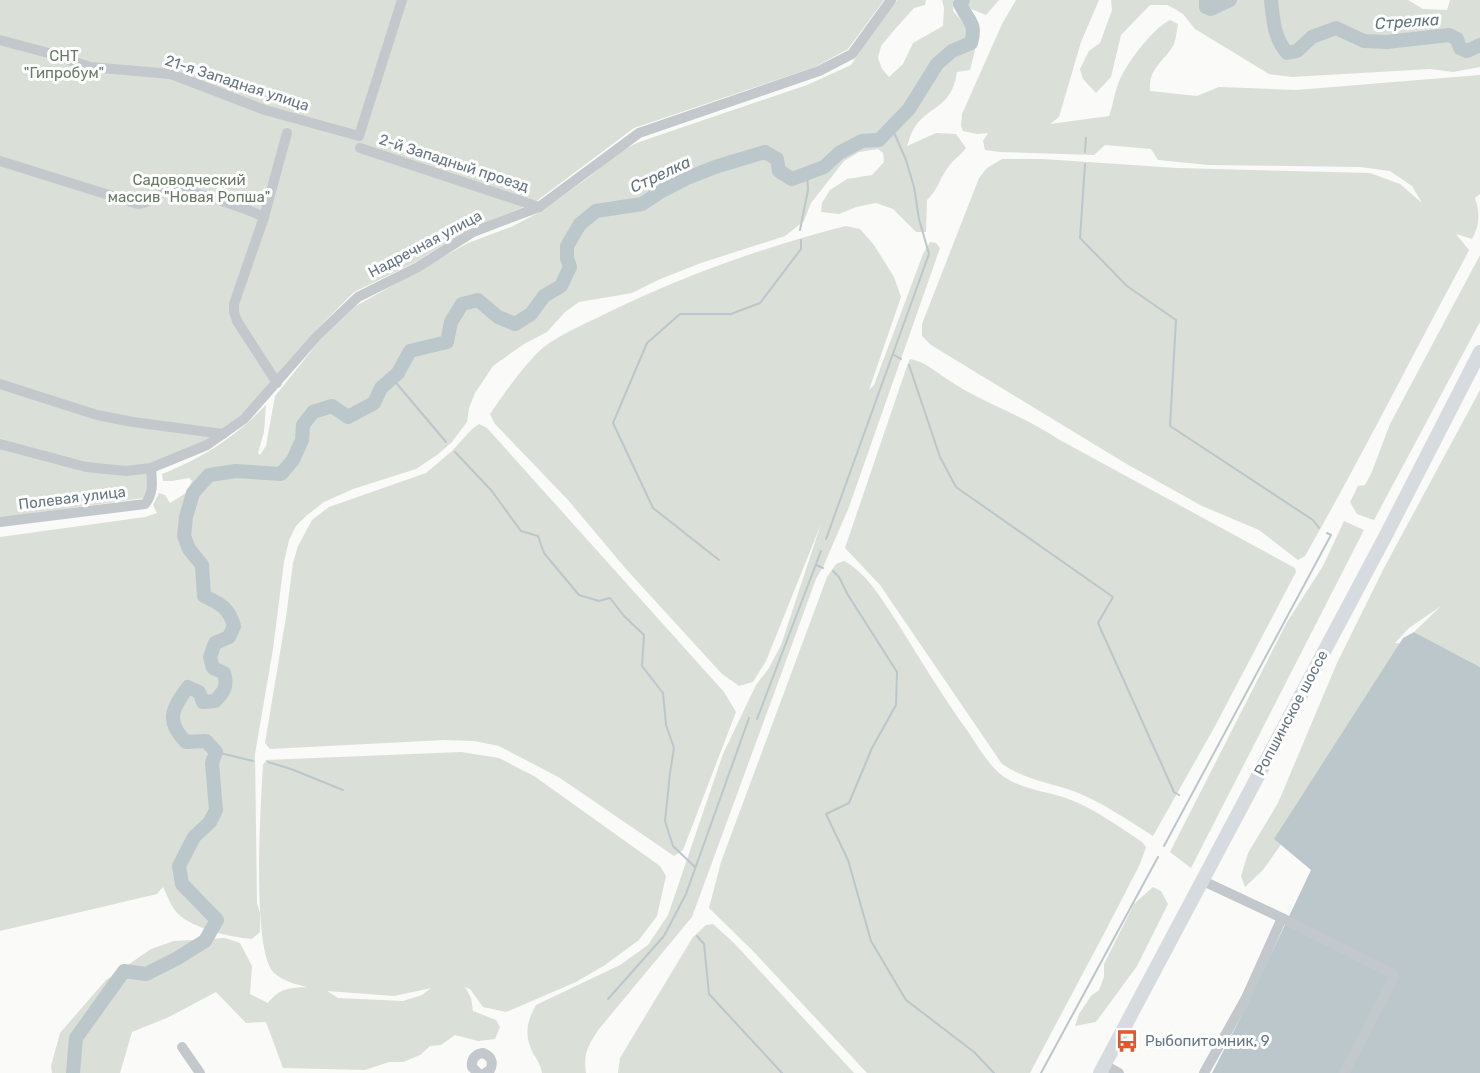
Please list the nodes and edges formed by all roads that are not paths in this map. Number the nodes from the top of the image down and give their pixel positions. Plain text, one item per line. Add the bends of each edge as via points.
1 (402, 0) edge
2 (891, 0) edge
3 (0, 40) edge
4 (287, 133) dead end
5 (360, 148) dead end
6 (0, 161) edge
7 (539, 207) junction
8 (264, 217) junction
9 (1480, 352) edge
10 (277, 383) junction
11 (0, 384) edge
12 (224, 434) junction
13 (0, 444) edge
14 (152, 468) junction
15 (0, 522) edge
16 (1201, 880) junction
17 (1282, 918) junction
18 (182, 1047) dead end
19 (1102, 1069) edge
20 (200, 1073) edge
21 (478, 1073) edge
22 (485, 1073) edge
23 (1119, 1073) edge
24 (1204, 1073) edge
25 (1344, 1073) edge

1 - 3 street, 21-я Западная улица via 359,136 265,110 171,75 90,67
2 - 7 street, Надречная улица via 852,54 819,71 639,133
4 - 8 street
5 - 7 street, 2-й Западный проезд
6 - 8 street via 138,204 168,190 183,190
7 - 10 street, Надречная улица via 473,232 418,267 358,297 317,336
8 - 10 street via 234,312
9 - 16 main road, Ропшинское шоссе
10 - 12 street, Надречная улица via 244,419
11 - 12 street via 97,414
12 - 14 street, Надречная улица via 207,446
13 - 14 street, Надречная улица via 86,467 126,471
14 - 15 street, Полевая улица via 152,490 145,504
16 - 17 street
16 - 19 main road, Ропшинское шоссе
17 - 24 street via 1246,998
17 - 25 street via 1393,974
18 - 20 street
19 - 23 street
21 - 22 street via 472,1067 472,1059 483,1053 492,1062

